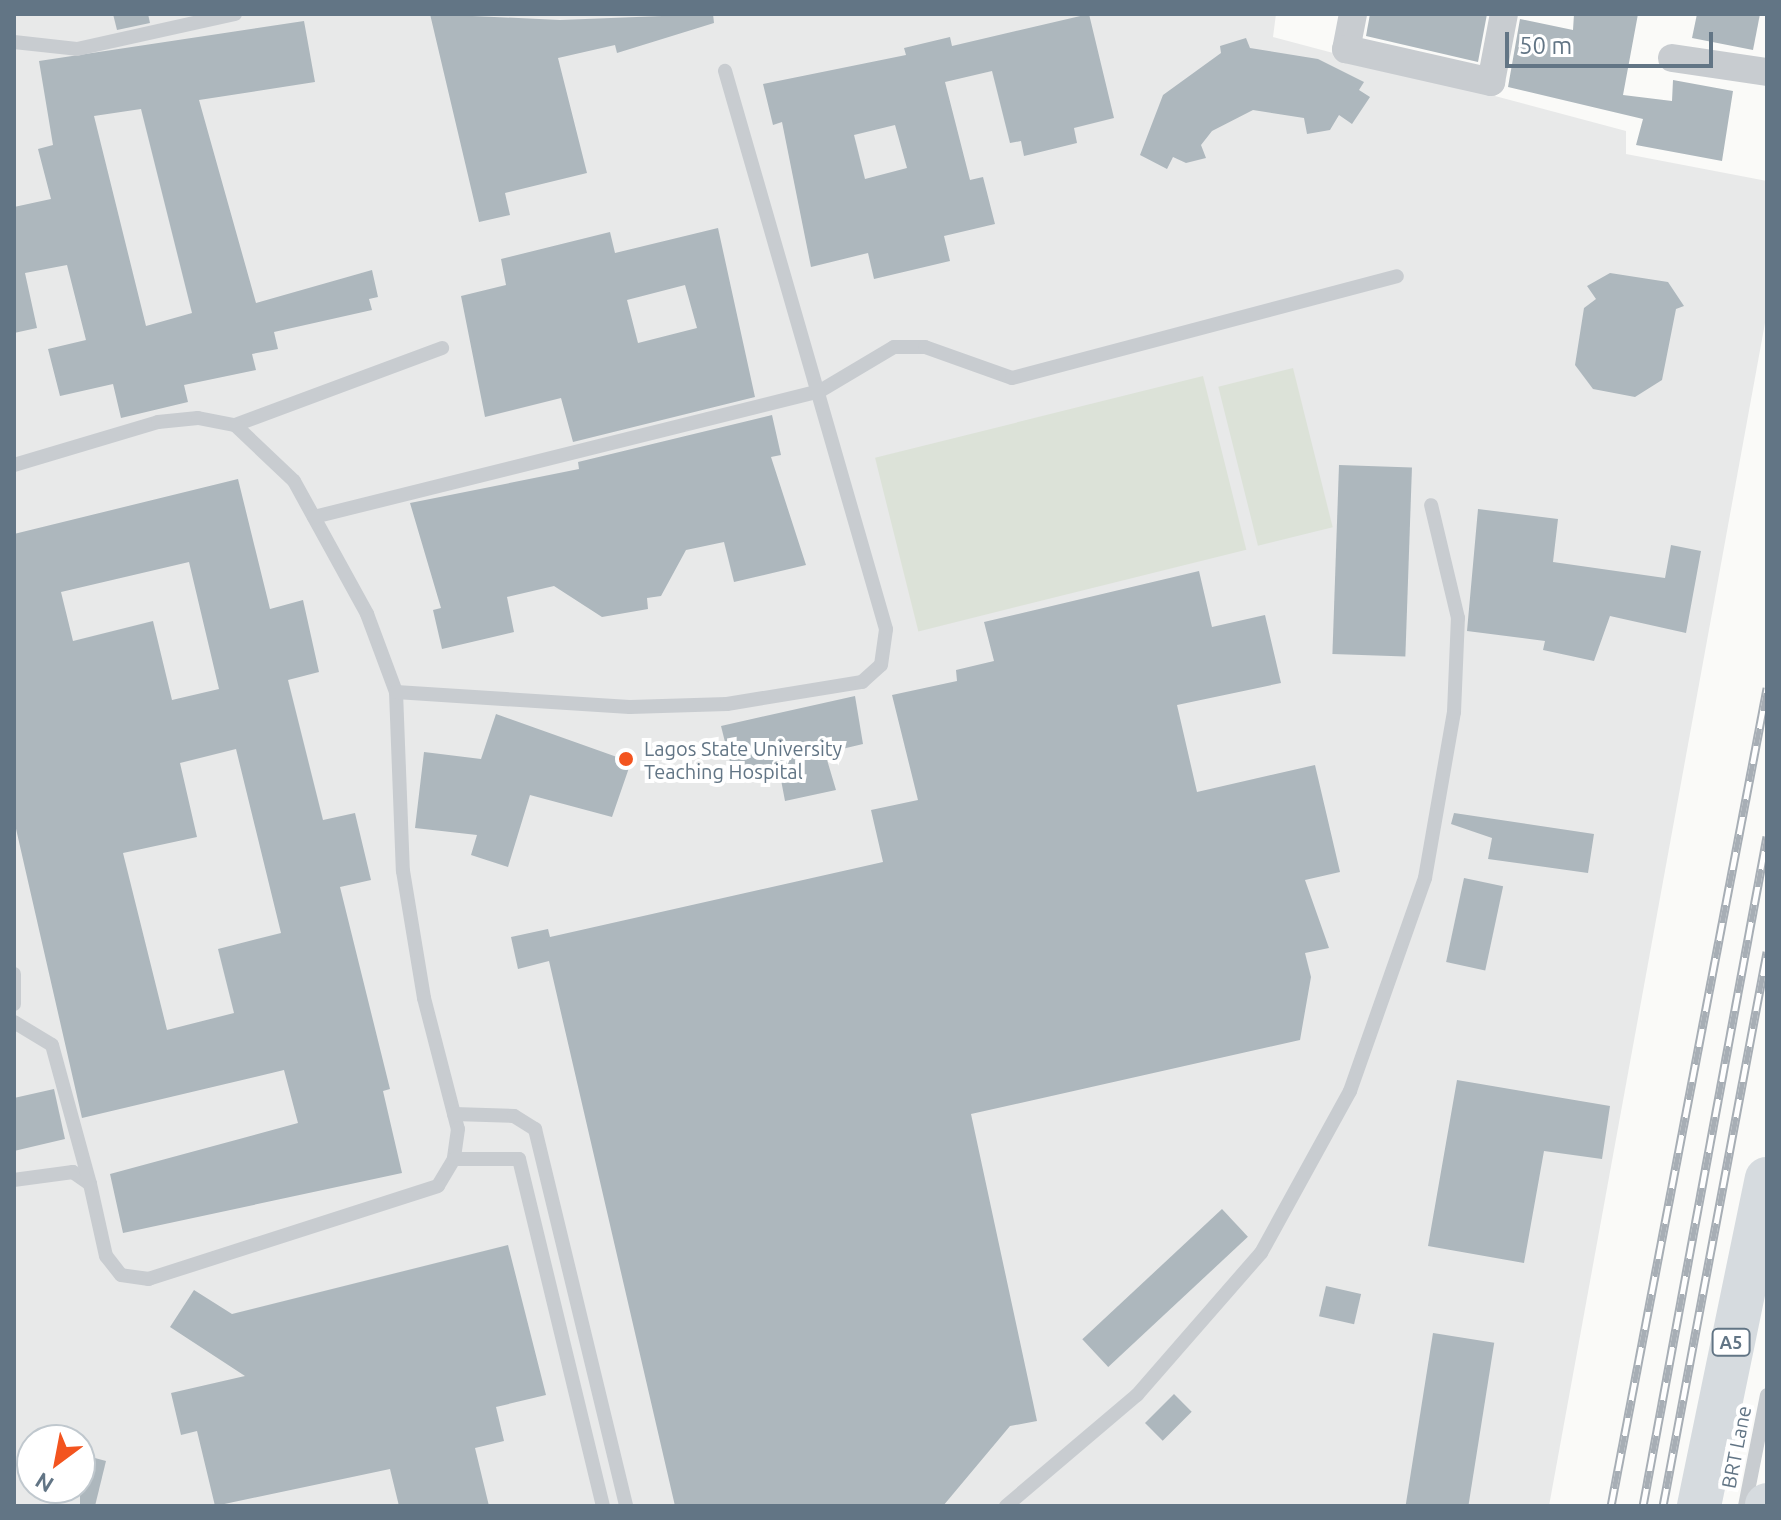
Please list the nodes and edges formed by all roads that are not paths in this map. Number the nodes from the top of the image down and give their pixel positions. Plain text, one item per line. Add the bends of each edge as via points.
1 (235, 14) edge
2 (1353, 14) edge
3 (1504, 14) edge
4 (14, 42) edge
5 (1672, 58) dead end
6 (725, 71) dead end
7 (1767, 72) edge
8 (1397, 276) dead end
9 (442, 348) dead end
10 (820, 391) junction
11 (235, 425) junction
12 (14, 465) edge
13 (1431, 505) dead end
14 (314, 517) junction
15 (396, 692) junction
16 (14, 974) edge
17 (14, 1004) edge
18 (14, 1022) edge
19 (454, 1114) junction
20 (454, 1159) junction
21 (1767, 1179) edge
22 (14, 1180) edge
23 (90, 1184) junction
24 (1767, 1395) edge
25 (603, 1506) edge
26 (626, 1506) edge
27 (1006, 1506) edge
28 (1699, 1506) edge
29 (1745, 1506) edge

1 - 4 lane via 77,49
2 - 3 street via 1346,49 1491,82
5 - 7 street
6 - 10 lane
8 - 10 lane via 1012,378 925,347 894,347
9 - 11 lane
10 - 14 lane
10 - 15 lane via 886,629 881,665 862,682 727,704 630,707
11 - 12 lane via 158,422
11 - 14 lane via 266,447
13 - 27 lane via 1458,618 1454,712 1425,878 1350,1091 1261,1253 1137,1395
14 - 15 lane via 367,614
15 - 19 lane via 403,871 424,998
16 - 17 lane
18 - 23 lane via 52,1045
19 - 20 lane
19 - 26 lane via 514,1116 535,1129
20 - 23 lane via 438,1186 410,1200 149,1279 121,1275 106,1256
20 - 25 lane via 519,1159
21 - 28 highway, A5
22 - 23 lane via 73,1172
24 - 29 lane, BRT Lane

